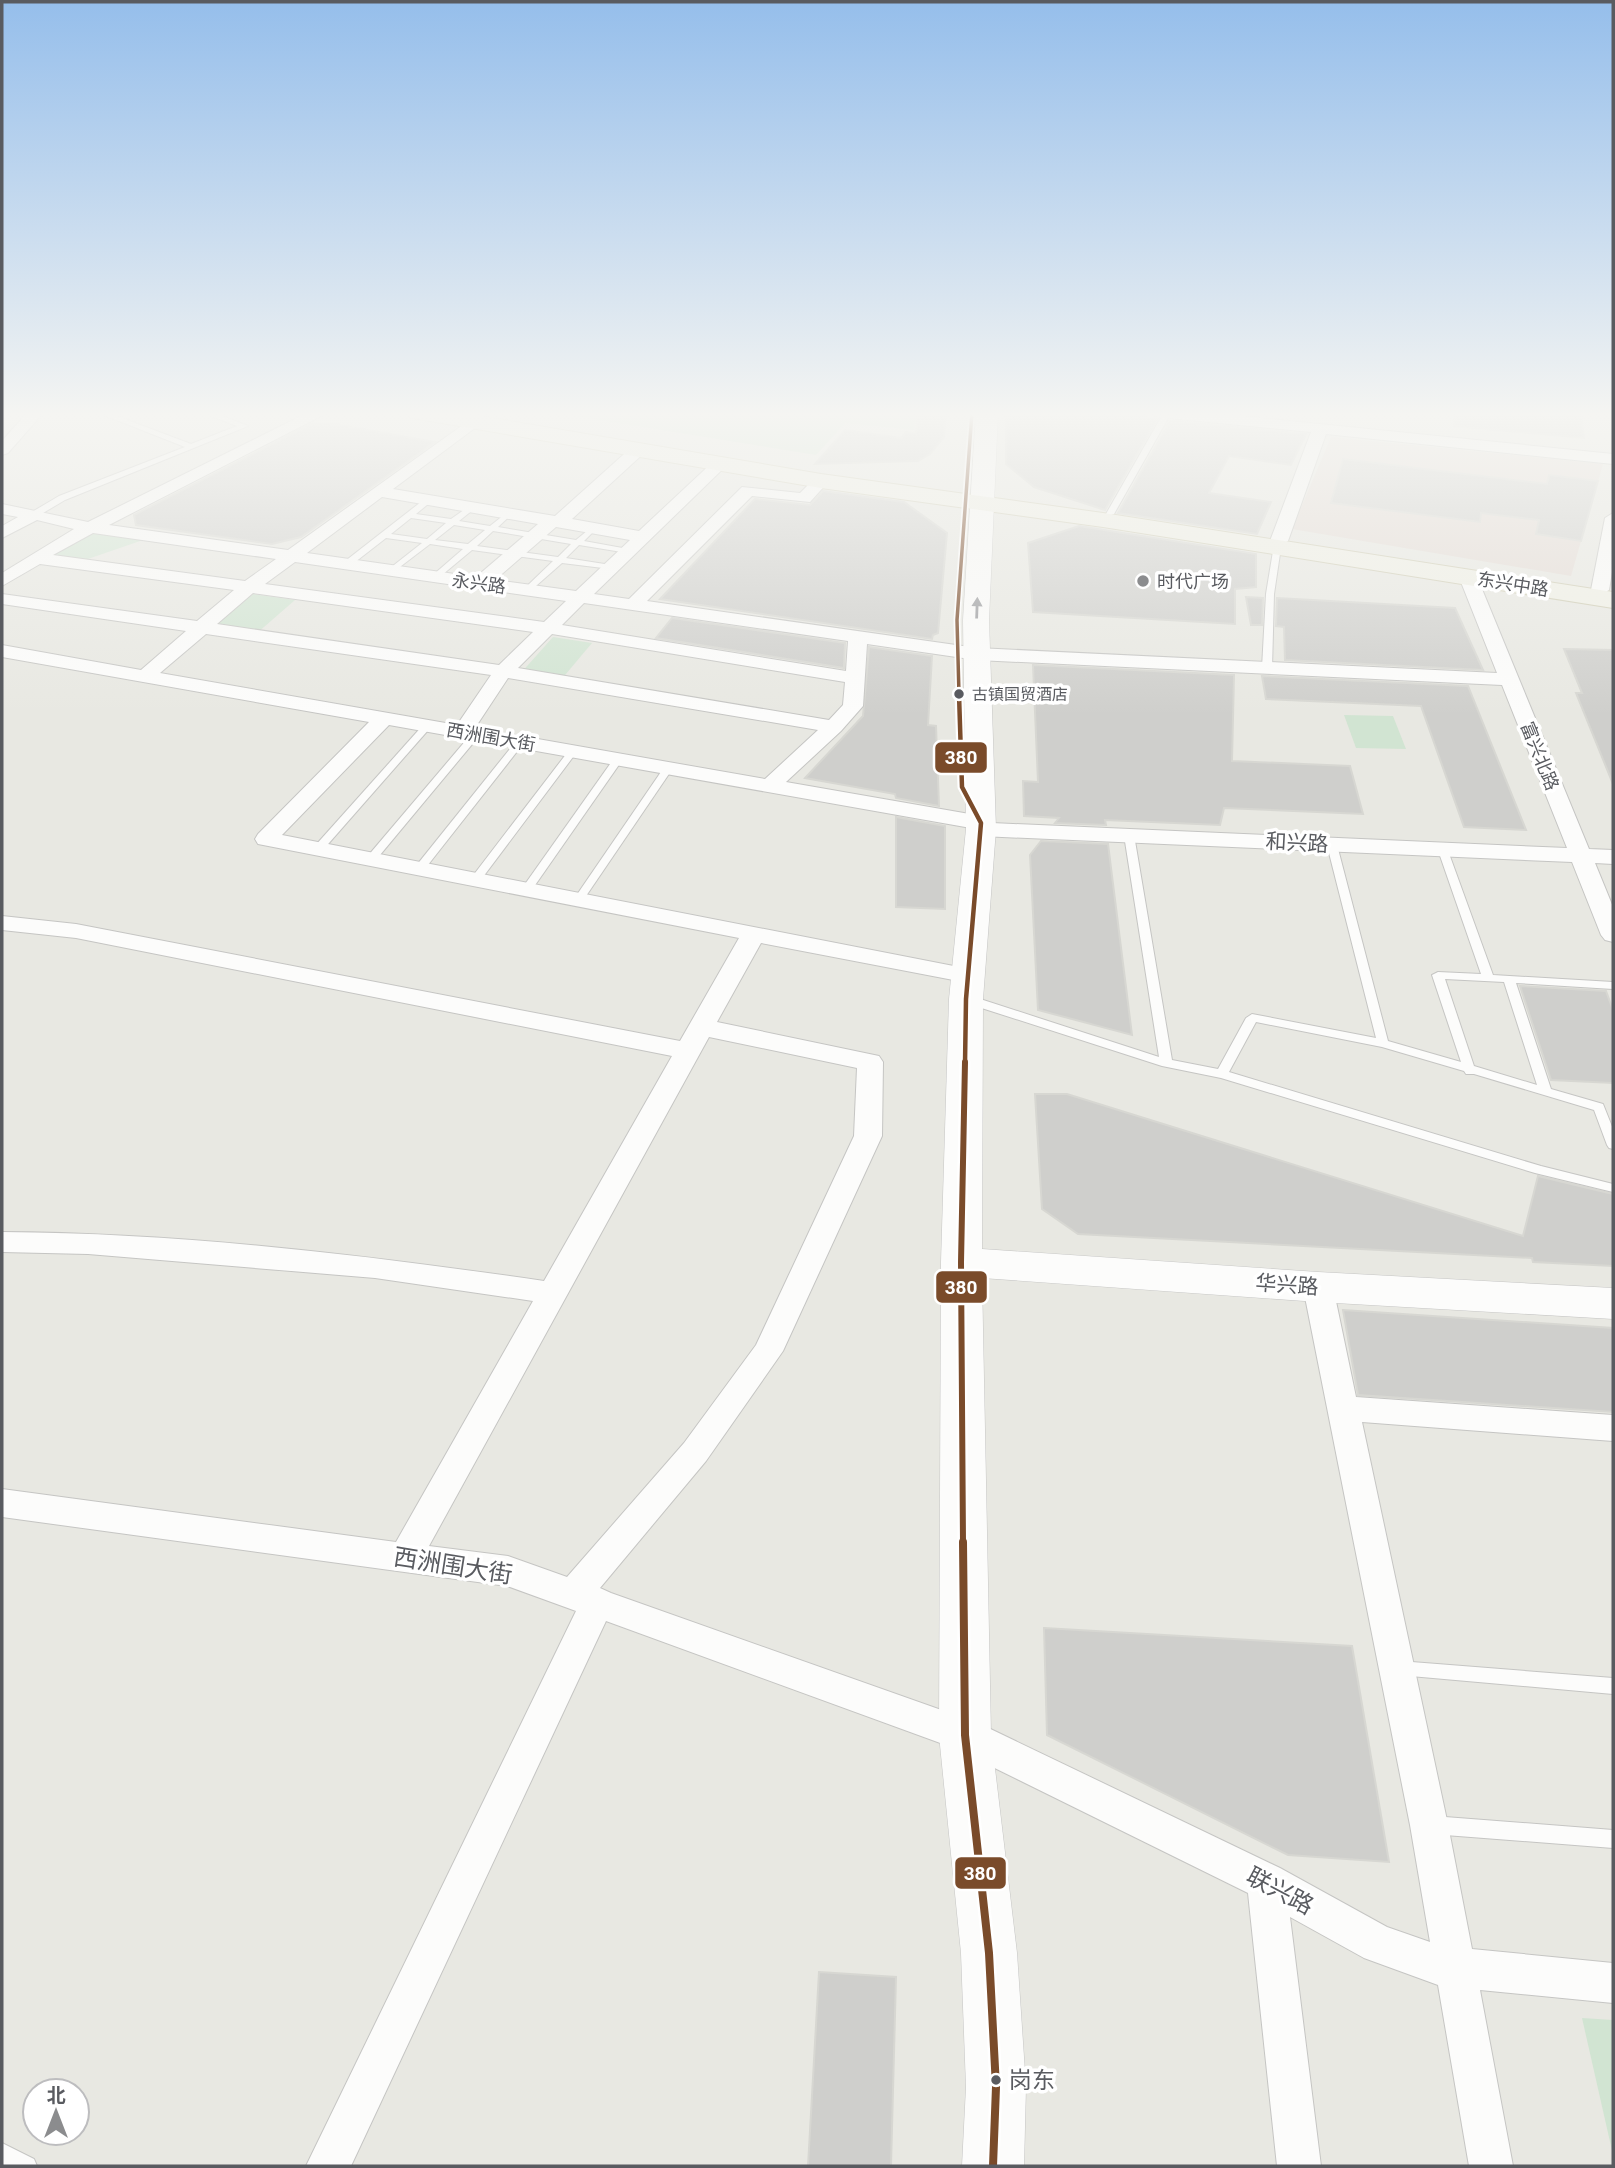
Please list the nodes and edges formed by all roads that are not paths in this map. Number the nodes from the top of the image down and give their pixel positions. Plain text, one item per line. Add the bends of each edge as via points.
1 (30, 513) edge
2 (117, 513) edge
3 (351, 513) edge
4 (464, 513) edge
5 (509, 513) edge
6 (510, 513) edge
7 (565, 513) edge
8 (667, 513) edge
9 (726, 513) edge
10 (971, 513) edge
11 (1061, 513) edge
12 (1102, 513) edge
13 (1289, 513) edge
14 (35, 514) junction
15 (410, 514) joint
16 (1110, 514) joint
17 (1613, 518) edge
18 (556, 521) junction
19 (453, 522) junction
20 (89, 527) junction
21 (6, 528) edge
22 (492, 528) junction
23 (593, 528) junction
24 (384, 535) junction
25 (535, 535) junction
26 (642, 537) junction
27 (429, 541) junction
28 (578, 542) junction
29 (1278, 544) junction
30 (470, 547) junction
31 (628, 551) junction
32 (515, 553) junction
33 (289, 556) junction
34 (36, 558) junction
35 (560, 560) junction
36 (347, 564) junction
37 (611, 567) junction
38 (393, 571) junction
39 (436, 577) junction
40 (1468, 577) junction
41 (2, 581) edge
42 (480, 583) junction
43 (249, 587) junction
44 (528, 590) junction
45 (1609, 594) edge
46 (2, 598) edge
47 (579, 598) junction
48 (633, 605) junction
49 (202, 627) junction
50 (548, 628) junction
51 (858, 638) junction
52 (2, 651) edge
53 (967, 652) junction
54 (1267, 668) junction
55 (503, 671) junction
56 (145, 676) junction
57 (855, 678) junction
58 (1509, 679) junction
59 (384, 718) junction
60 (427, 726) junction
61 (834, 727) junction
62 (469, 733) junction
63 (520, 742) junction
64 (572, 751) junction
65 (618, 759) junction
66 (668, 768) junction
67 (771, 786) junction
68 (981, 826) junction
69 (1129, 835) junction
70 (1332, 845) junction
71 (318, 849) junction
72 (1443, 850) junction
73 (1581, 856) junction
74 (1613, 858) edge
75 (371, 859) junction
76 (420, 868) junction
77 (476, 879) junction
78 (527, 889) junction
79 (579, 899) junction
80 (2, 923) edge
81 (754, 933) junction
82 (1613, 934) edge
83 (1488, 978) junction
84 (1509, 979) junction
85 (1613, 985) edge
86 (968, 988) junction
87 (694, 1039) junction
88 (1383, 1043) junction
89 (1166, 1063) junction
90 (1470, 1071) junction
91 (1223, 1074) junction
92 (1545, 1090) junction
93 (1613, 1145) edge
94 (1613, 1188) edge
95 (2, 1242) edge
96 (961, 1262) junction
97 (1318, 1287) junction
98 (553, 1293) junction
99 (1613, 1303) edge
100 (1343, 1408) junction
101 (1613, 1428) edge
102 (2, 1503) edge
103 (405, 1557) junction
104 (586, 1598) junction
105 (1395, 1667) junction
106 (1613, 1686) edge
107 (965, 1735) junction
108 (1429, 1825) junction
109 (1613, 1839) edge
110 (1266, 1882) junction
111 (1456, 1968) junction
112 (1613, 1983) edge
113 (2, 2153) edge
114 (27, 2166) edge
115 (328, 2166) edge
116 (993, 2166) edge
117 (1299, 2166) edge
118 (1491, 2166) edge

1 - 14 street, 永兴路
2 - 20 street
3 - 33 street
4 - 19 lane
5 - 22 lane
6 - 18 street
7 - 18 street
8 - 26 street
9 - 48 street
10 - 53 main road via 957,621
11 - 29 main road, 东兴中路
12 - 16 main road, 东兴中路
13 - 29 street
14 - 20 street, 永兴路
14 - 21 street
15 - 19 lane
15 - 24 lane
16 - 29 main road, 东兴中路
17 - 45 street
18 - 23 street
18 - 25 street
19 - 22 lane
19 - 27 lane
20 - 33 street, 永兴路
20 - 34 street
22 - 25 lane
22 - 30 lane
23 - 26 street
23 - 28 lane
24 - 27 lane
24 - 36 lane
25 - 28 lane
25 - 32 street
26 - 31 street
27 - 30 lane
27 - 38 lane
28 - 31 lane
28 - 35 lane
29 - 40 main road, 东兴中路
29 - 45 main road, 东兴中路 via 1377,553
29 - 54 lane via 1270,594
30 - 32 lane
30 - 39 lane
31 - 37 street
32 - 35 lane
32 - 42 street
33 - 36 street, 永兴路
33 - 43 street
34 - 41 street
34 - 43 street
35 - 37 lane
35 - 44 lane
36 - 38 street, 永兴路
37 - 47 street
38 - 39 street, 永兴路
39 - 42 street, 永兴路
40 - 45 main road, 东兴中路
40 - 58 street, 富兴北路
42 - 44 street, 永兴路
43 - 49 street
43 - 50 street
44 - 47 street, 永兴路
46 - 49 street
47 - 48 street, 永兴路
47 - 50 street
48 - 51 street, 永兴路
49 - 55 street
49 - 56 street
50 - 55 street
50 - 57 street
51 - 53 street, 永兴路
51 - 57 street
52 - 56 street, 西洲围大街
53 - 54 street, 永兴路
53 - 68 main road via 962,787
54 - 58 street, 永兴路
55 - 61 street
55 - 62 street
56 - 59 street, 西洲围大街
57 - 61 street via 853,706
58 - 73 street, 富兴北路
59 - 60 street, 西洲围大街
59 - 71 street via 266,839
60 - 62 street, 西洲围大街
60 - 71 lane
61 - 67 street
62 - 63 street, 西洲围大街
62 - 75 lane
63 - 64 street, 西洲围大街
63 - 76 lane
64 - 65 street, 西洲围大街
64 - 77 lane
65 - 66 street, 西洲围大街
65 - 78 lane
66 - 67 street, 西洲围大街
66 - 79 lane
67 - 68 street, 西洲围大街
68 - 69 street, 和兴路
68 - 86 main road
69 - 70 street, 和兴路
69 - 89 lane
70 - 72 street, 和兴路
70 - 88 lane
71 - 75 street
72 - 73 street, 和兴路
72 - 83 lane
73 - 74 street, 和兴路
73 - 82 street, 富兴北路
75 - 76 street
76 - 77 street
77 - 78 street
78 - 79 street
79 - 81 street
80 - 87 street via 86,933
81 - 86 street
81 - 87 street
83 - 84 lane
83 - 90 lane via 1438,975
84 - 85 lane
84 - 92 lane
86 - 89 lane
86 - 96 main road
87 - 98 street
87 - 104 street via 870,1062 868,1136 768,1351
88 - 90 lane
88 - 91 lane via 1252,1018
89 - 91 lane
90 - 92 lane
91 - 94 lane
92 - 93 lane via 1598,1107
95 - 98 street via 88,1244 375,1267
96 - 97 main road, 华兴路
96 - 107 main road
97 - 99 main road, 华兴路
97 - 100 street
98 - 103 street
100 - 101 street
100 - 105 street
102 - 103 street, 西洲围大街
103 - 104 street, 西洲围大街 via 508,1571
104 - 107 street, 西洲围大街
104 - 115 street
105 - 106 lane
105 - 108 street
107 - 110 street, 联兴路
107 - 116 main road via 989,1953 996,2087
108 - 109 lane
108 - 111 street
110 - 111 street, 联兴路 via 1378,1944
110 - 117 street
111 - 112 street, 联兴路
111 - 118 street
113 - 114 lane

